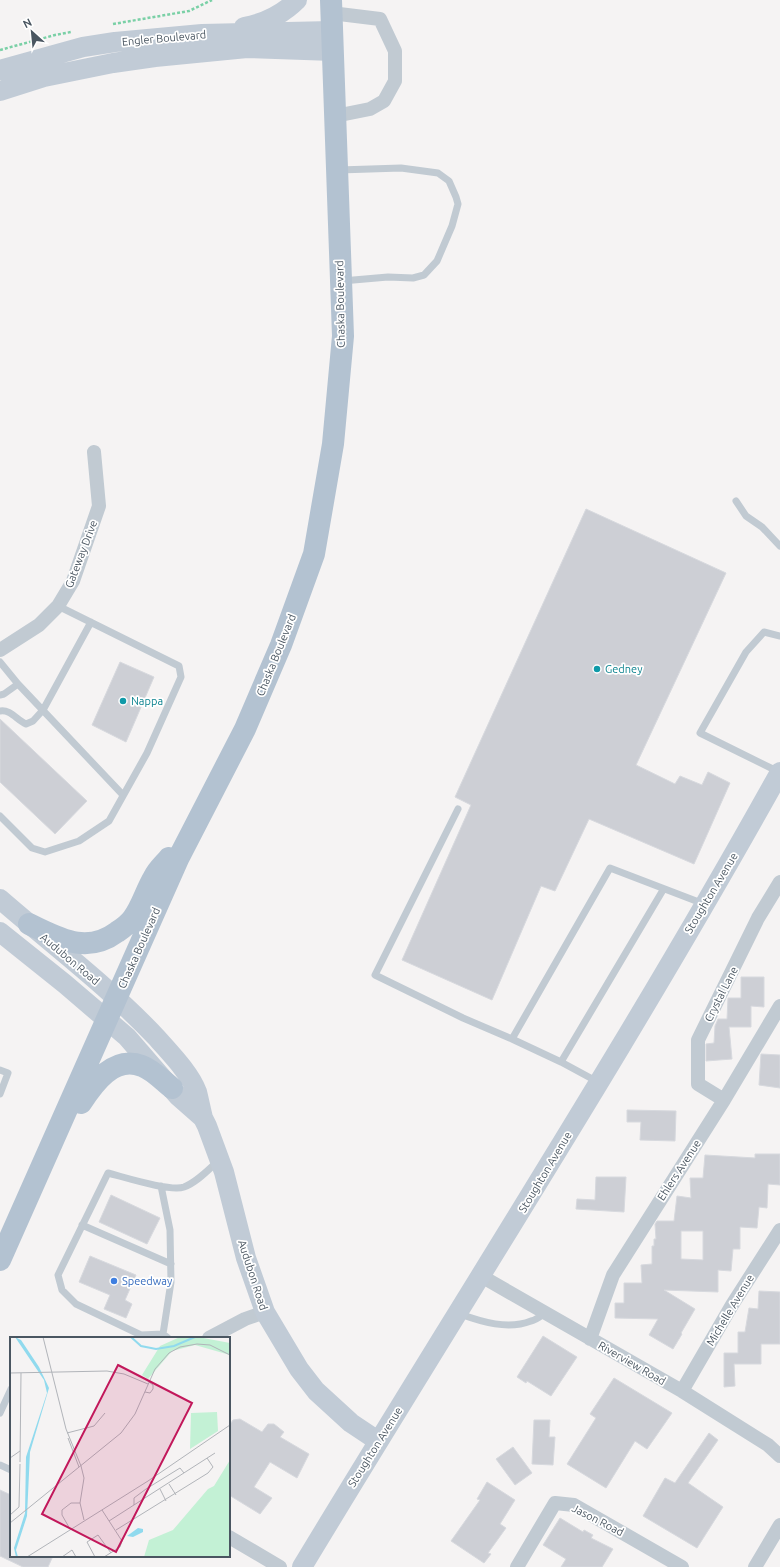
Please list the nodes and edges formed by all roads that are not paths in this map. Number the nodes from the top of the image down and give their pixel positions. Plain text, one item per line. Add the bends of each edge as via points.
1 (297, 0) edge
2 (332, 24) edge
3 (202, 34) junction
4 (0, 70) edge
5 (0, 91) edge
6 (334, 116) junction
7 (336, 170) junction
8 (340, 281) junction
9 (94, 452) dead end
10 (736, 501) dead end
11 (780, 546) edge
12 (58, 606) junction
13 (91, 622) junction
14 (780, 636) edge
15 (0, 650) edge
16 (0, 662) edge
17 (18, 684) junction
18 (0, 695) edge
19 (43, 710) junction
20 (0, 711) edge
21 (780, 772) edge
22 (123, 795) junction
23 (458, 809) dead end
24 (0, 816) edge
25 (196, 825) junction
26 (780, 882) edge
27 (663, 890) junction
28 (0, 900) edge
29 (704, 904) junction
30 (29, 924) junction
31 (0, 932) edge
32 (116, 999) junction
33 (780, 1006) edge
34 (107, 1020) junction
35 (512, 1040) junction
36 (561, 1062) junction
37 (0, 1070) edge
38 (598, 1083) junction
39 (172, 1088) junction
40 (0, 1094) edge
41 (724, 1100) junction
42 (203, 1118) junction
43 (219, 1159) junction
44 (44, 1162) junction
45 (161, 1186) junction
46 (82, 1225) junction
47 (780, 1230) edge
48 (1, 1253) edge
49 (171, 1264) junction
50 (481, 1276) junction
51 (264, 1312) junction
52 (458, 1313) junction
53 (545, 1313) junction
54 (165, 1336) edge
55 (211, 1337) edge
56 (590, 1339) junction
57 (10, 1391) edge
58 (682, 1392) junction
59 (0, 1413) edge
60 (378, 1441) junction
61 (780, 1456) edge
62 (0, 1465) edge
63 (10, 1470) edge
64 (780, 1525) edge
65 (230, 1538) edge
66 (280, 1567) edge
67 (302, 1567) edge
68 (517, 1567) edge
69 (682, 1567) edge
70 (755, 1567) edge

1 - 3 street via 286,10 266,21
2 - 3 street, Engler Boulevard
2 - 5 street via 247,48 113,63 44,78
2 - 6 main road, Chaska Boulevard
2 - 6 street via 380,19 396,51 395,81 384,102 370,109
3 - 4 street, Engler Boulevard via 83,47
6 - 7 main road, Chaska Boulevard
7 - 8 main road, Chaska Boulevard
7 - 8 lane via 402,168 438,174 449,181 458,204 437,262 424,276
8 - 25 main road, Chaska Boulevard via 343,336 333,444 314,554 281,645 246,730
9 - 12 street, Gateway Drive via 99,506 73,581
10 - 11 lane via 746,516 762,527
12 - 13 lane
12 - 15 street, Gateway Drive via 39,625
13 - 19 lane
13 - 22 lane via 179,666 180,671 181,677 147,753
14 - 21 lane via 764,632 746,652 700,733
16 - 17 lane
17 - 18 lane
17 - 19 lane
19 - 20 lane via 26,724 10,713
19 - 22 lane
21 - 29 street, Stoughton Avenue
22 - 24 lane via 108,821 79,841 45,852 32,848
23 - 35 lane via 375,975
25 - 30 main road via 154,875 133,918 113,935 101,942 76,943
25 - 32 main road, Chaska Boulevard via 178,859
26 - 41 street, Crystal Lane via 758,918 698,1040 698,1084
27 - 29 lane
27 - 35 lane via 610,868
27 - 36 lane
28 - 30 street, Audubon Road
29 - 38 street, Stoughton Avenue
30 - 32 street, Audubon Road
31 - 34 street, Audubon Road
32 - 34 main road, Chaska Boulevard
32 - 42 street, Audubon Road via 152,1034 184,1071 196,1091
33 - 41 street, Ehlers Avenue
34 - 39 street, Audubon Road via 127,1037
34 - 44 main road, Chaska Boulevard
35 - 36 lane
36 - 38 lane
37 - 40 lane via 8,1073
38 - 50 street, Stoughton Avenue
39 - 42 street, Audubon Road
39 - 44 main road via 142,1066 131,1063 114,1067 93,1084 64,1134
41 - 56 street, Ehlers Avenue via 614,1275
42 - 43 street, Audubon Road
43 - 45 lane via 205,1173 183,1188
43 - 51 street, Audubon Road via 234,1206 246,1258
44 - 48 main road, Chaska Boulevard
45 - 46 lane via 108,1173
45 - 49 lane via 170,1230
46 - 49 lane
46 - 54 lane via 58,1275 62,1290 76,1304 141,1335
47 - 58 street, Michelle Avenue via 732,1305
49 - 54 lane
50 - 52 street, Stoughton Avenue
50 - 53 street, Riverview Road
51 - 55 street
51 - 60 street, Audubon Road via 316,1391 351,1423
52 - 53 lane via 480,1321 509,1325 532,1321
52 - 60 street, Stoughton Avenue
53 - 56 street, Riverview Road
56 - 58 street, Riverview Road
57 - 59 lane
58 - 61 street, Riverview Road via 768,1445
60 - 67 street, Stoughton Avenue
62 - 63 lane
64 - 70 street
65 - 66 street
68 - 69 street, Jason Road via 555,1503 574,1505

